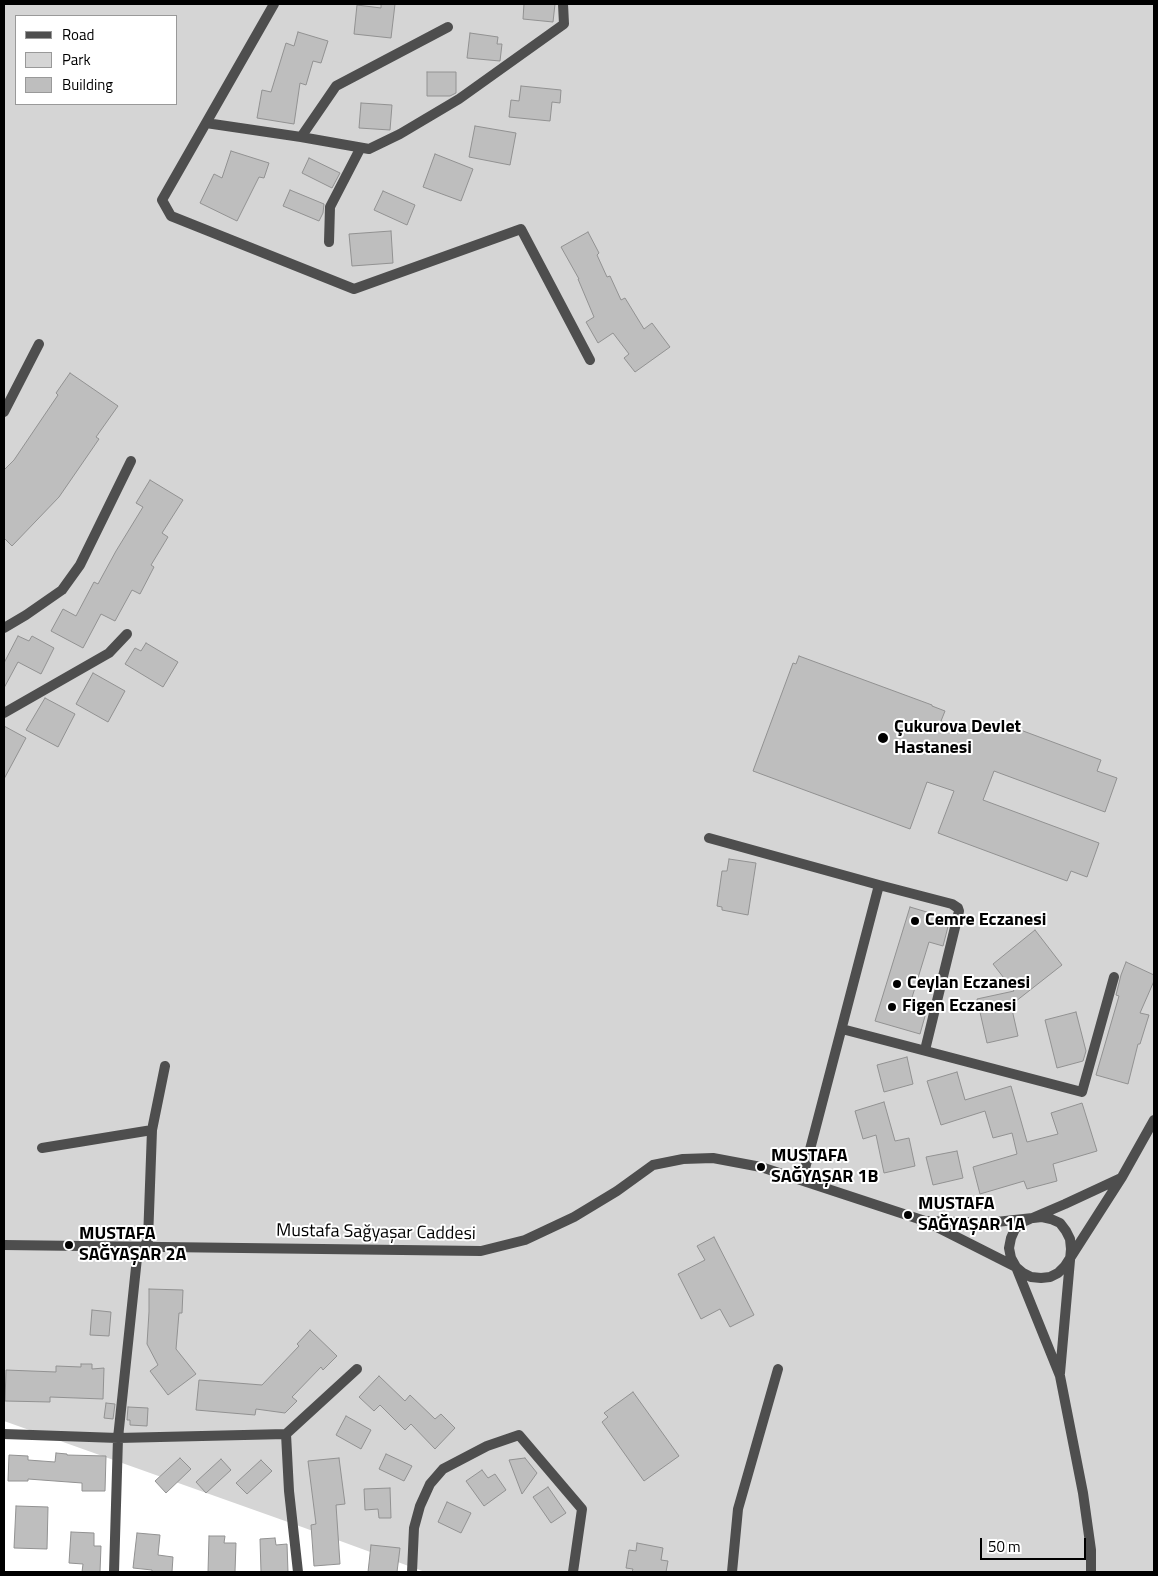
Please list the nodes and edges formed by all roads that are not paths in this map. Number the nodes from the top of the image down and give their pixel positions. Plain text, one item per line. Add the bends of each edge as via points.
1 (274, 4) edge
2 (563, 4) edge
3 (448, 28) dead end
4 (206, 123) junction
5 (301, 136) junction
6 (360, 149) junction
7 (329, 242) dead end
8 (39, 344) dead end
9 (590, 360) dead end
10 (4, 412) edge
11 (131, 461) dead end
12 (4, 628) edge
13 (127, 634) dead end
14 (4, 714) edge
15 (709, 838) dead end
16 (879, 885) junction
17 (1114, 977) dead end
18 (842, 1028) junction
19 (924, 1050) junction
20 (165, 1066) dead end
21 (1154, 1120) edge
22 (152, 1130) junction
23 (42, 1148) dead end
24 (1122, 1177) junction
25 (802, 1180) junction
26 (1032, 1218) junction
27 (926, 1221) junction
28 (4, 1245) edge
29 (143, 1246) junction
30 (1069, 1258) junction
31 (1016, 1267) junction
32 (356, 1369) dead end
33 (778, 1369) dead end
34 (1060, 1376) junction
35 (4, 1434) edge
36 (286, 1434) junction
37 (118, 1438) junction
38 (114, 1572) edge
39 (298, 1572) edge
40 (412, 1572) edge
41 (573, 1572) edge
42 (732, 1572) edge
43 (1091, 1572) edge

1 - 4 street
2 - 6 street via 564,24 548,36 459,99 392,138 369,149
3 - 5 street via 336,86
4 - 5 street
4 - 9 street via 162,200 171,216 354,289 521,229
5 - 6 street
6 - 7 street via 330,207
8 - 10 street
11 - 12 street via 80,565 62,590
13 - 14 street via 109,653
15 - 16 street
16 - 18 street
16 - 19 street via 952,904 959,911
17 - 19 street via 1082,1092
18 - 19 street
18 - 25 street
20 - 22 street
21 - 24 street
22 - 23 street
22 - 29 street via 148,1240
24 - 26 street
24 - 30 street
25 - 27 street, Mustafa Sağyaşar Caddesi
25 - 29 street, Mustafa Sağyaşar Caddesi via 762,1167 713,1158 653,1165 574,1217 525,1240 481,1251
26 - 27 street via 987,1223
26 - 30 street via 1042,1217 1060,1224 1070,1239
26 - 31 street via 1015,1229 1011,1238 1009,1248
27 - 31 street
28 - 29 street, Mustafa Sağyaşar Caddesi
29 - 37 street via 136,1258
30 - 31 street via 1058,1273 1050,1277 1032,1277
30 - 34 street
31 - 34 street
32 - 36 street
33 - 42 street via 738,1509
34 - 43 street via 1083,1493
35 - 37 street
36 - 37 street
36 - 39 street
37 - 38 street
40 - 41 street via 414,1528 430,1484 443,1469 487,1446 519,1435 582,1509

